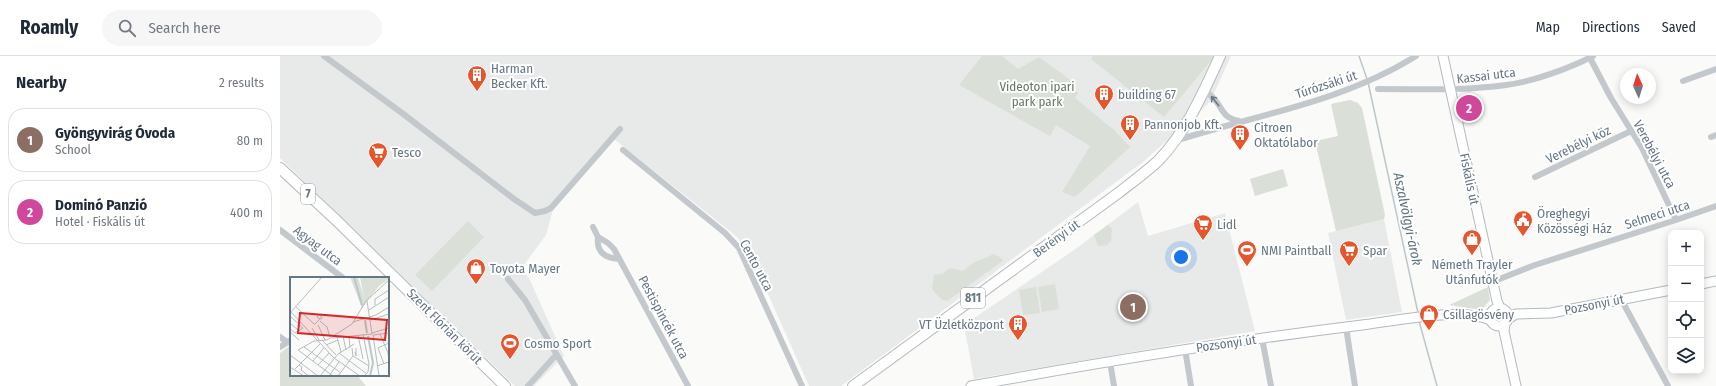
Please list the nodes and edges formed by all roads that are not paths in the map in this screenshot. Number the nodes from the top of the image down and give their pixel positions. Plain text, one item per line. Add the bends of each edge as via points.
1 (324, 56) edge
2 (1220, 56) edge
3 (1416, 56) edge
4 (1443, 56) edge
5 (1591, 57) edge
6 (1716, 69) edge
7 (1683, 81) dead end
8 (1378, 89) dead end
9 (1204, 90) junction
10 (1450, 90) junction
11 (1223, 114) junction
12 (1239, 121) junction
13 (620, 129) dead end
14 (1216, 129) junction
15 (1631, 131) junction
16 (1175, 141) junction
17 (623, 150) dead end
18 (280, 168) edge
19 (1535, 177) dead end
20 (1716, 206) edge
21 (1676, 220) junction
22 (593, 227) dead end
23 (280, 230) edge
24 (598, 237) junction
25 (619, 259) junction
26 (342, 277) edge
27 (508, 279) dead end
28 (1716, 281) edge
29 (1492, 282) junction
30 (1704, 283) edge
31 (1668, 291) edge
32 (1621, 299) junction
33 (1499, 316) junction
34 (1346, 327) junction
35 (280, 337) edge
36 (1262, 338) junction
37 (289, 341) edge
38 (280, 347) edge
39 (1185, 349) junction
40 (556, 355) junction
41 (1110, 362) junction
42 (1017, 382) edge
43 (505, 386) edge
44 (528, 386) edge
45 (575, 386) edge
46 (688, 386) edge
47 (802, 386) edge
48 (853, 386) edge
49 (971, 386) edge
50 (1114, 386) edge
51 (1191, 386) edge
52 (1271, 386) edge
53 (1356, 386) edge
54 (1516, 386) edge
55 (1668, 386) edge

1 - 13 street via 535,213 551,208
2 - 9 main road, Berényi út / 811
3 - 12 street, Túrózsáki út via 1374,79 1314,100
4 - 10 street, Fiskális út
5 - 10 street, Kassai utca via 1518,83
5 - 15 street, Verebélyi utca
6 - 7 street
8 - 10 street, Kassai utca
11 -> 9 street via 1215,100
9 - 16 main road, Berényi út / 811 via 1189,121
10 - 29 street, Fiskális út
11 - 12 street
11 - 14 street
12 - 14 street, Túrózsáki út
14 - 16 street, Túrózsáki út
15 - 19 street, Verebélyi köz
15 - 21 street, Verebélyi utca via 1651,165
16 - 48 main road, Berényi út / 811 via 1157,162 1131,183
17 - 47 street, Cento utca via 739,248
18 - 43 main road, Szent Flórián körút / 7
20 - 21 street, Selmeci utca
21 - 29 street, Selmeci utca via 1534,265
22 - 24 street, Pestispincék utca
23 - 26 street, Agyag utca
24 - 25 street, Pestispincék utca via 614,249
24 - 25 street, Pestispincék utca via 597,243 602,254 607,258
25 - 46 street, Pestispincék utca
27 - 40 street via 525,300
28 - 30 street
29 - 33 street, Fiskális út
31 - 32 street, Pozsonyi út
32 - 33 street, Pozsonyi út via 1551,312
32 - 55 street
33 - 34 street, Pozsonyi út via 1448,315
33 - 54 street, Fiskális út
34 - 36 street, Pozsonyi út
34 - 53 street
35 - 37 street
36 - 39 street, Pozsonyi út
36 - 52 street
37 - 38 street
39 - 41 street, Pozsonyi út
39 - 51 street
40 - 44 street
40 - 45 street
41 - 42 street, Pozsonyi út
41 - 50 street
42 - 49 street, Pozsonyi út

